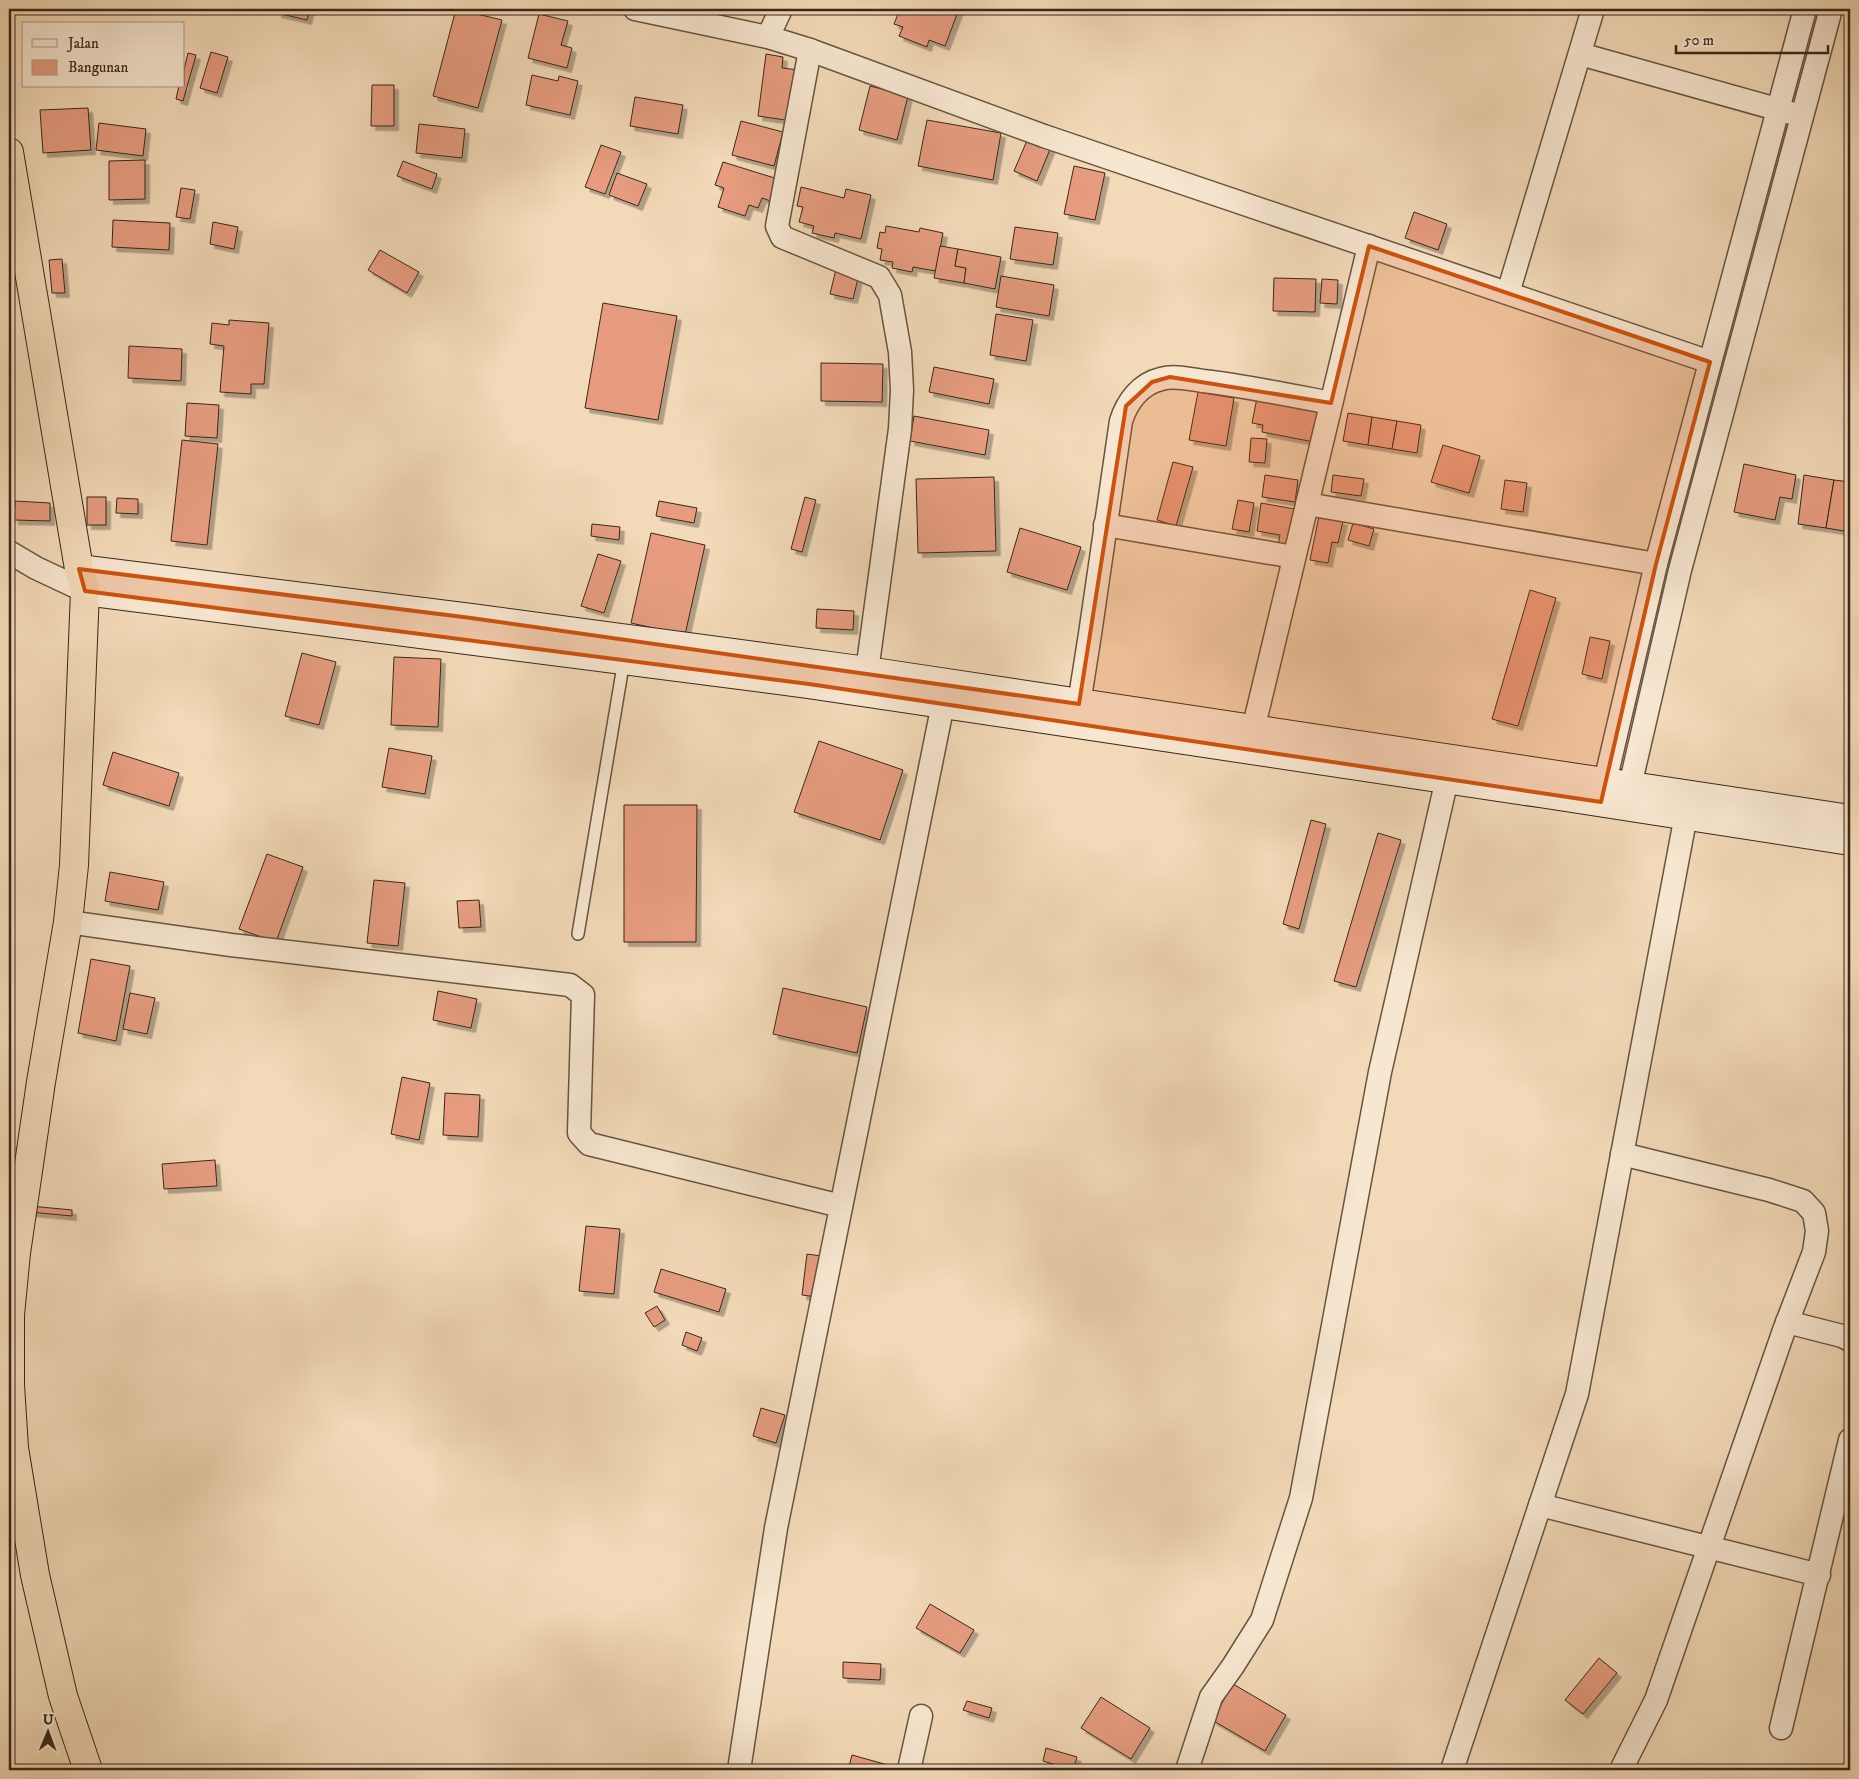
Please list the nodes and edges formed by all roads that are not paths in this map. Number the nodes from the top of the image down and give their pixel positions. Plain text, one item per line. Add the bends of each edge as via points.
1 (635, 9) edge
2 (781, 9) edge
3 (1593, 9) edge
4 (1805, 9) edge
5 (1831, 9) edge
6 (768, 37) junction
7 (810, 50) junction
8 (1580, 54) junction
9 (1778, 109) junction
10 (1801, 117) junction
11 (9, 152) edge
12 (1369, 246) junction
13 (1508, 294) junction
14 (1710, 362) junction
15 (1331, 403) junction
16 (1307, 504) junction
17 (1106, 525) junction
18 (9, 552) edge
19 (1294, 558) junction
20 (1656, 564) junction
21 (82, 580) junction
22 (625, 649) junction
23 (867, 671) junction
24 (943, 704) junction
25 (1079, 704) junction
26 (1253, 730) junction
27 (1447, 779) junction
28 (1615, 794) junction
29 (1686, 816) junction
30 (1850, 819) edge
31 (1850, 841) edge
32 (68, 922) junction
33 (578, 934) dead end
34 (1622, 1154) junction
35 (841, 1206) junction
36 (1787, 1322) junction
37 (1850, 1340) edge
38 (1850, 1440) edge
39 (1540, 1505) junction
40 (1709, 1547) junction
41 (1819, 1575) junction
42 (921, 1716) dead end
43 (1781, 1728) dead end
44 (88, 1770) edge
45 (739, 1770) edge
46 (909, 1770) edge
47 (1187, 1770) edge
48 (1452, 1770) edge
49 (1621, 1770) edge

1 - 6 street
2 - 6 street
3 - 8 street
4 - 9 street
5 - 10 street
6 - 7 street
7 - 12 street via 1044,136
7 - 23 street via 777,226 782,238 878,277 890,295 900,352 900,429
8 - 9 street
8 - 13 street
9 - 10 street
9 - 14 street
10 - 28 street via 1680,570
11 - 21 highway
12 - 13 street
12 - 15 street
13 - 14 street
14 - 20 street
15 - 16 street
15 - 17 street via 1170,377 1152,382 1136,393 1126,406
16 - 19 street
16 - 20 street
17 - 19 street
17 - 25 street
18 - 21 street via 36,568
19 - 26 street
20 - 28 street
21 - 22 street
21 - 32 highway via 74,864
22 - 23 street
22 - 24 street via 809,684
22 - 33 lane
23 - 25 street
24 - 27 street
24 - 35 street
25 - 26 street
26 - 28 street
27 - 28 street
27 - 47 street via 1380,1072 1301,1498 1262,1620 1211,1697
28 - 29 street
28 - 30 street
29 - 31 street
29 - 34 street
32 - 35 street via 231,946 570,985 583,995 579,1133 589,1144
32 - 44 highway via 21,1209 10,1315 10,1385 14,1448 35,1575 63,1696
34 - 36 street via 1803,1201 1814,1213 1817,1231 1814,1252
34 - 39 street via 1576,1394
35 - 45 street via 776,1528
36 - 37 street
36 - 40 street
38 - 41 street
39 - 40 street
39 - 48 street
40 - 41 street
40 - 49 street via 1656,1700
41 - 43 street
42 - 46 street

